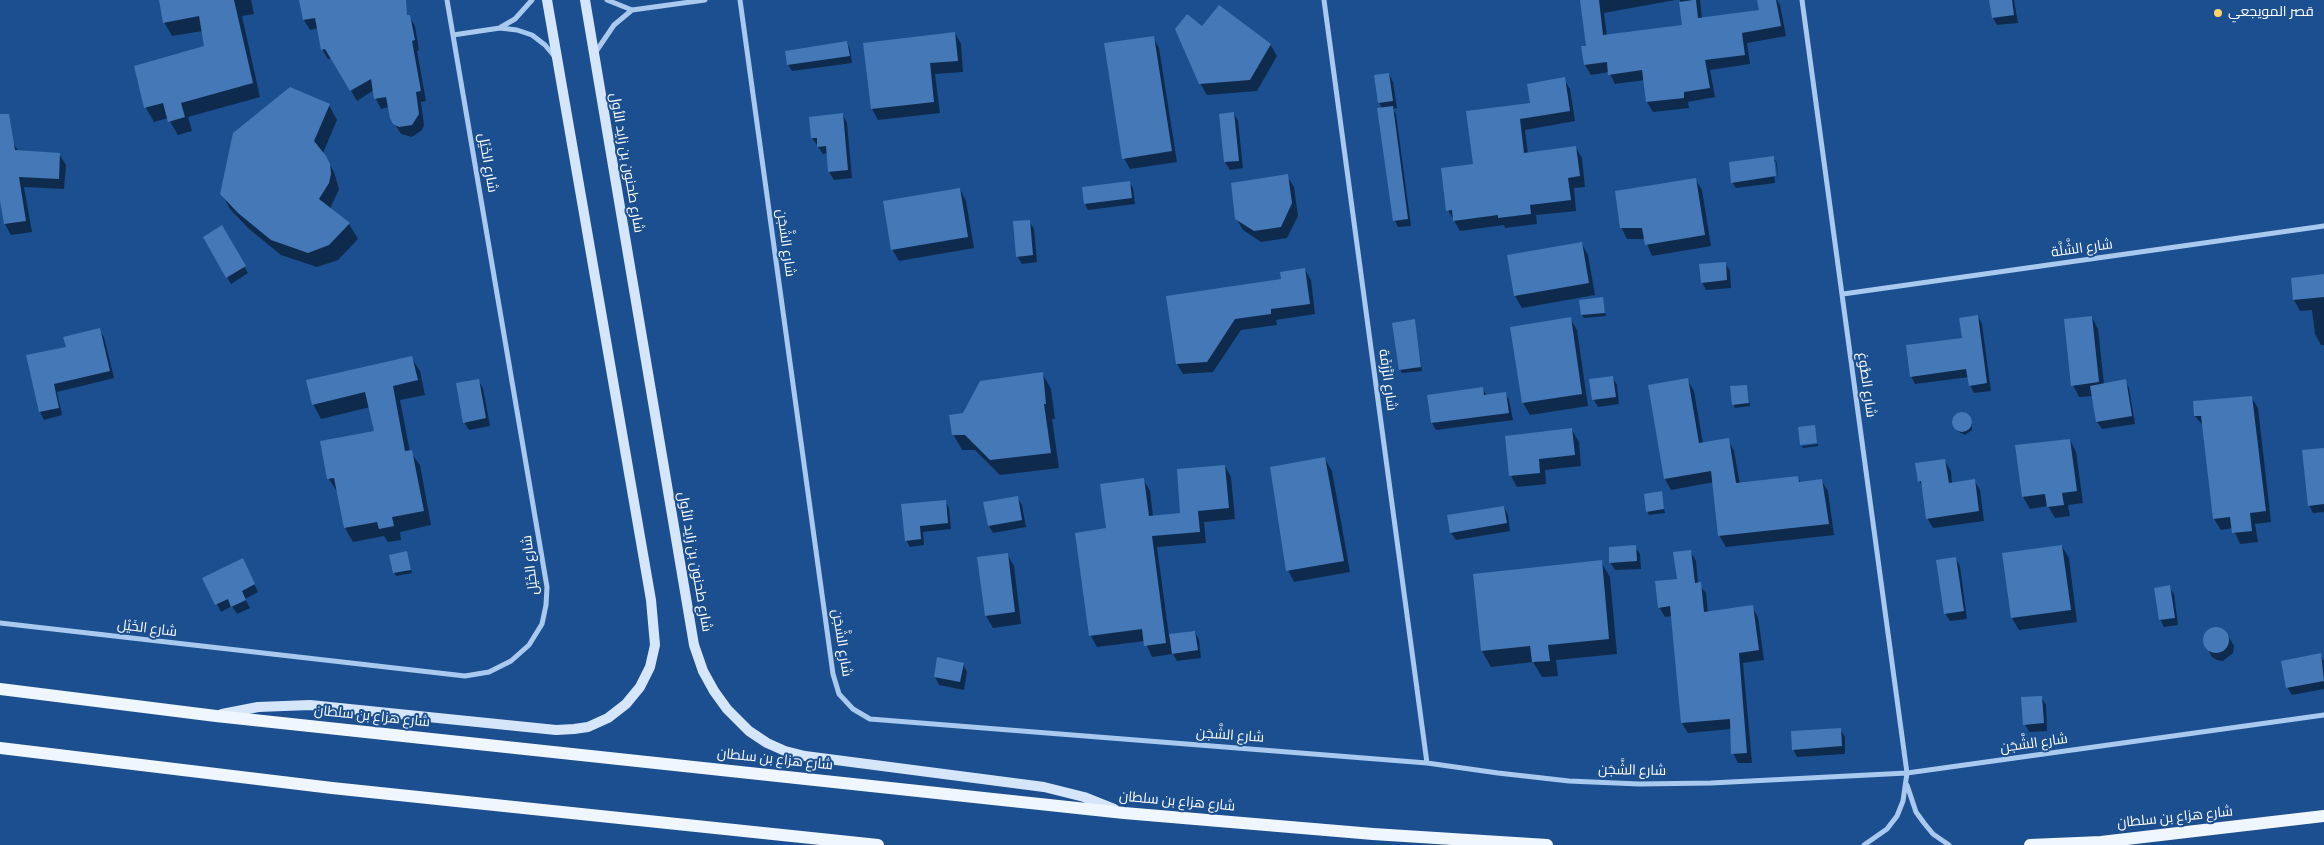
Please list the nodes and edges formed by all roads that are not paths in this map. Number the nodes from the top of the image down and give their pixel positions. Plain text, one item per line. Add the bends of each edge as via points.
1 (447, 0) edge
2 (532, 0) edge
3 (547, 0) edge
4 (584, 0) edge
5 (607, 0) edge
6 (705, 0) edge
7 (740, 0) edge
8 (1324, 0) edge
9 (1802, 0) edge
10 (632, 10) junction
11 (500, 28) junction
12 (453, 35) junction
13 (594, 55) junction
14 (555, 57) junction
15 (2324, 226) edge
16 (1843, 294) junction
17 (0, 623) edge
18 (0, 689) edge
19 (2324, 714) edge
20 (216, 716) junction
21 (0, 748) edge
22 (1427, 763) junction
23 (1907, 773) junction
24 (1906, 785) junction
25 (1124, 813) junction
26 (2324, 816) edge
27 (878, 845) edge
28 (1548, 845) edge
29 (1864, 845) edge
30 (1949, 845) edge
31 (2030, 845) edge

1 - 12 street, شارع الخَيْل
2 - 11 street
3 - 14 street
4 - 13 street, شارع طحنون بن زايد الأول
5 - 10 street
6 - 10 street
7 - 22 street, شارع الشَّجَن via 833,674 839,694 853,710 870,719 890,721
8 - 22 street, شارع الرَّزفَة
9 - 16 street, شارع الصُّوغ
10 - 13 street via 606,34
11 - 12 street
11 - 14 street via 532,35
12 - 17 street, شارع الخَيْل via 547,587 542,624 529,645 511,661 489,672 465,676
13 - 25 street, شارع طحنون بن زايد الأول via 694,645 714,691 749,731 785,752 1044,787 1084,797
14 - 20 street via 651,600 655,645 650,667 640,687 608,718 574,729 556,730 310,705 258,707
15 - 16 street, شارع الشَّلَّة
16 - 23 street, شارع الصُّوغ
18 - 20 main road, شارع هزاع بن سلطان
19 - 23 street, شارع الشَّجَن
20 - 25 main road, شارع هزاع بن سلطان
21 - 27 main road via 332,788
22 - 23 street, شارع الشَّجَن via 1498,774 1640,784
23 - 24 street, شارع الصُّوغ
24 - 29 street via 1896,816 1887,829
24 - 30 street via 1916,812 1933,834
25 - 28 main road, شارع هزاع بن سلطان
26 - 31 main road, شارع هزاع بن سلطان via 2101,842

